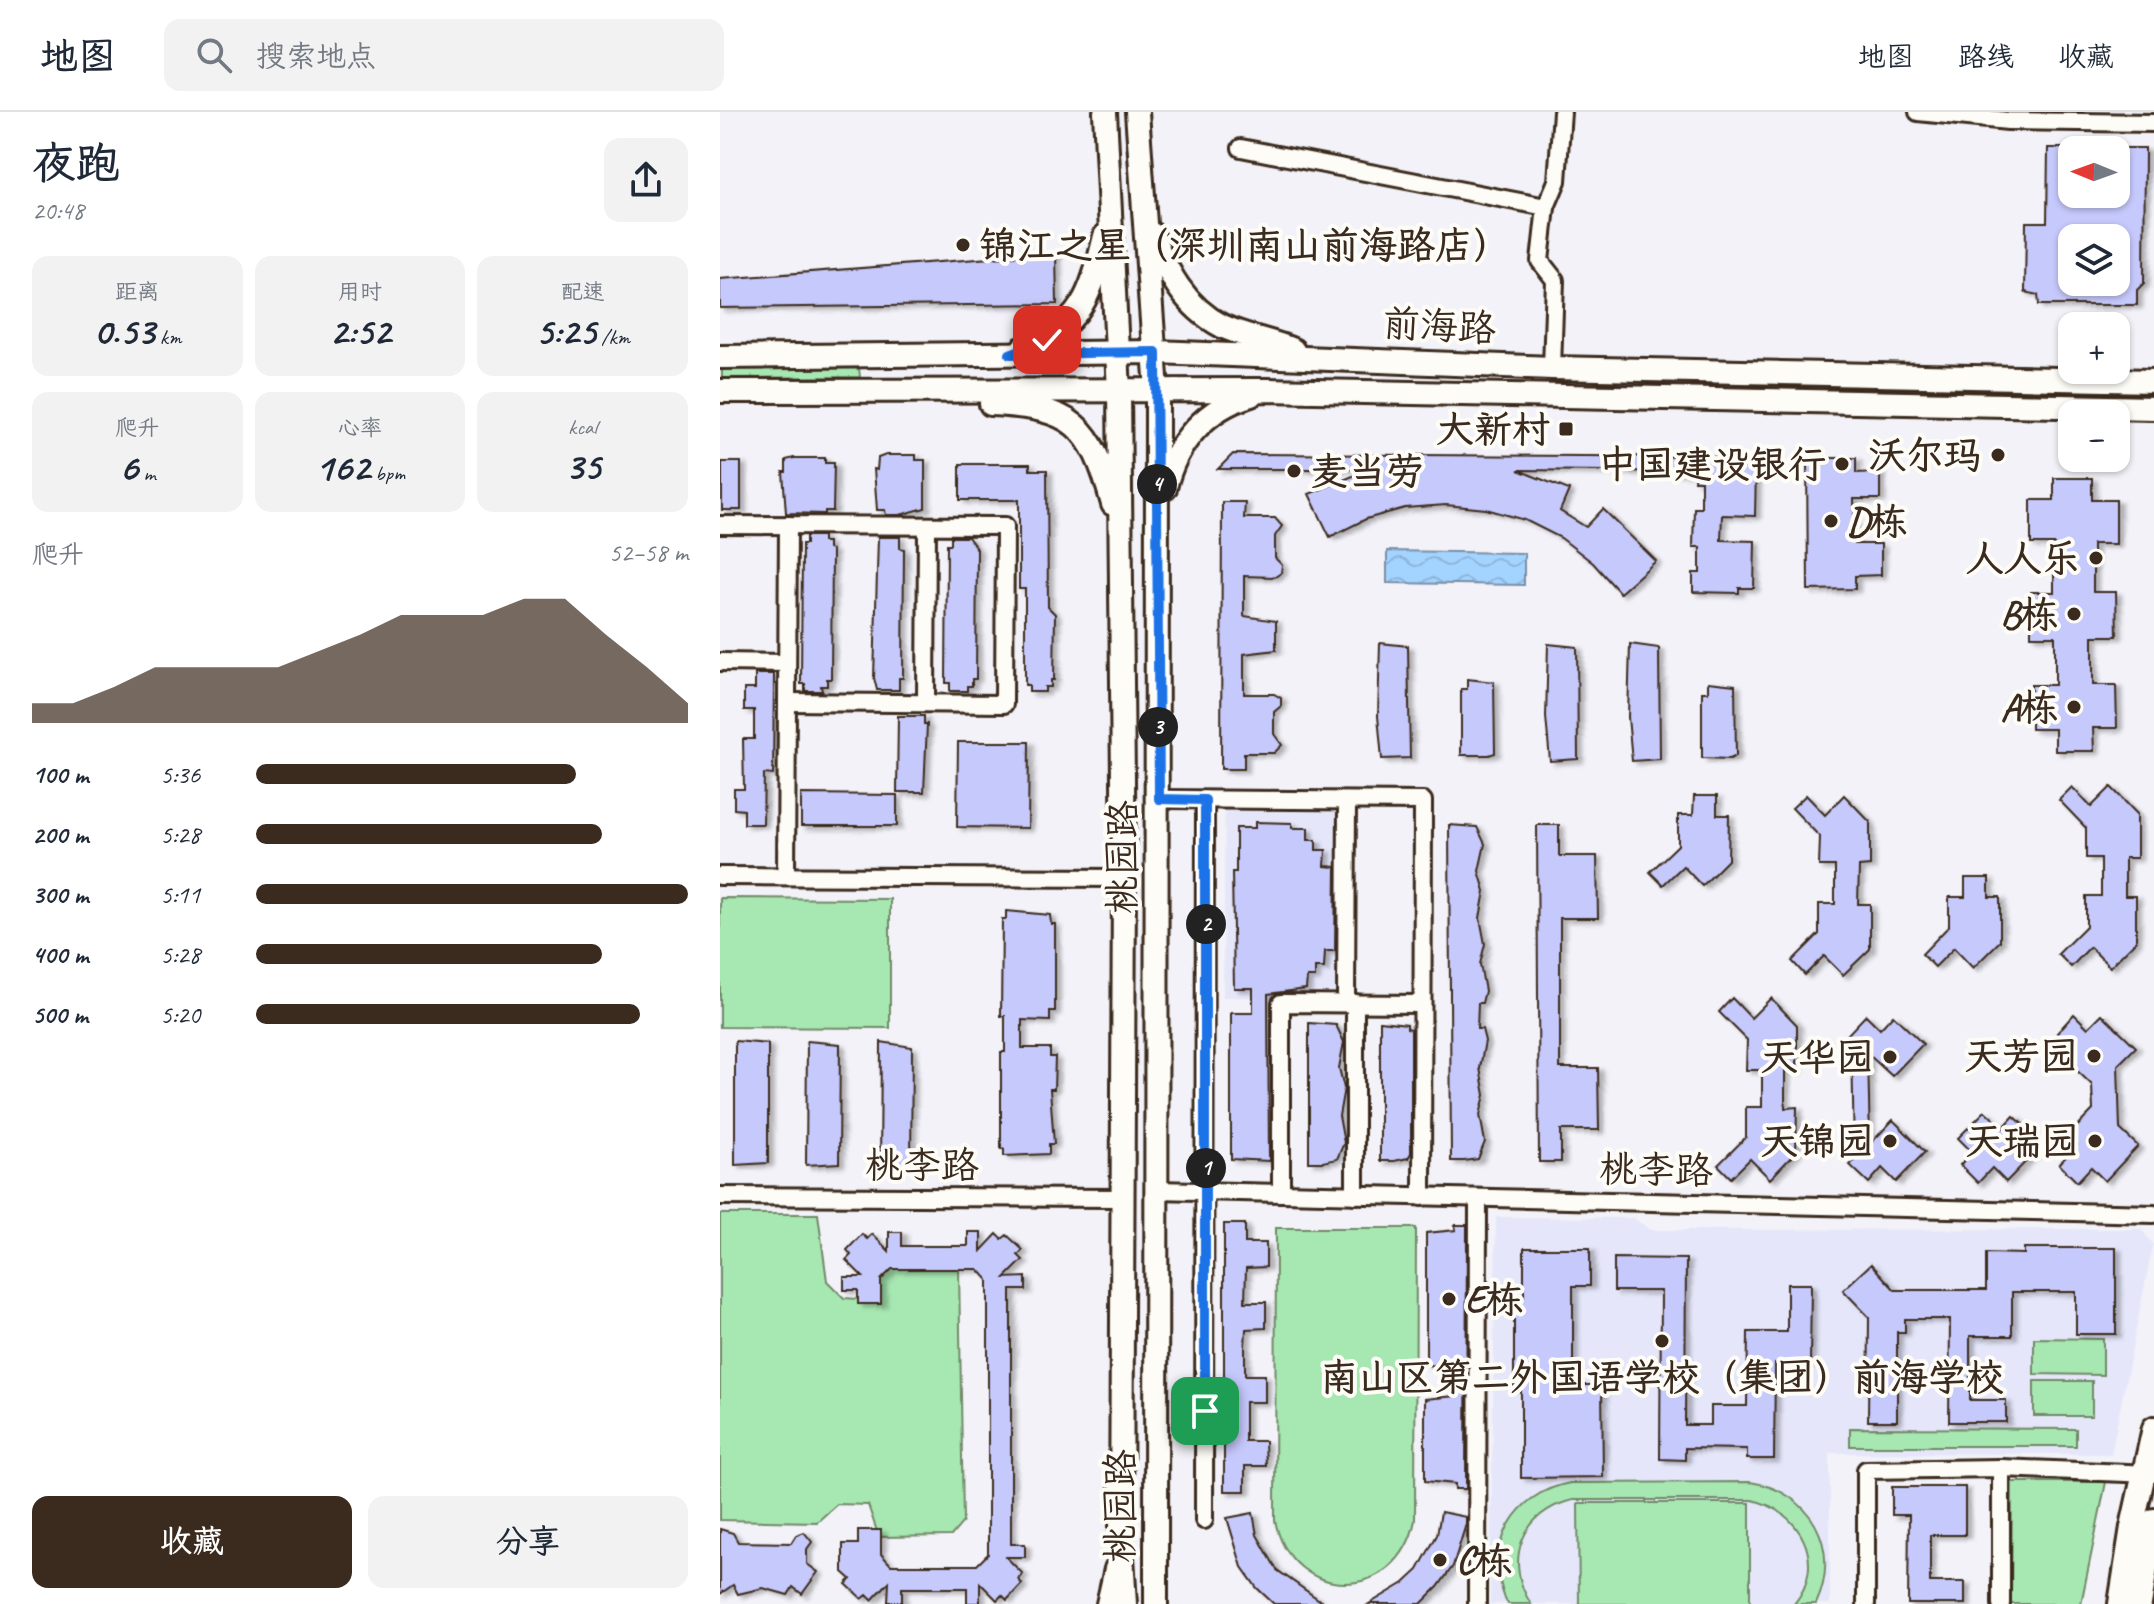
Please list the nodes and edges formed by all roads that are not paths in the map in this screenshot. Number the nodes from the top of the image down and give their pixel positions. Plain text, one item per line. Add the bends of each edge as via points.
1 (1105, 112) edge
2 (1137, 112) edge
3 (1562, 112) edge
4 (1918, 112) edge
5 (2154, 123) edge
6 (1241, 148) dead end
7 (1142, 207) junction
8 (1546, 207) junction
9 (1110, 217) junction
10 (1118, 352) junction
11 (1156, 352) junction
12 (1010, 354) junction
13 (720, 357) edge
14 (1309, 357) junction
15 (1552, 368) junction
16 (2154, 381) edge
17 (895, 389) junction
18 (1266, 390) junction
19 (720, 391) edge
20 (1119, 391) junction
21 (1157, 391) junction
22 (2154, 408) edge
23 (720, 525) edge
24 (788, 525) junction
25 (927, 526) junction
26 (1157, 536) junction
27 (1121, 540) junction
28 (720, 662) edge
29 (787, 663) junction
30 (787, 702) junction
31 (926, 703) junction
32 (1159, 799) junction
33 (1205, 800) junction
34 (1347, 801) junction
35 (720, 876) edge
36 (786, 876) junction
37 (1124, 878) junction
38 (1350, 1003) junction
39 (1422, 1004) junction
40 (1156, 1190) junction
41 (1206, 1192) junction
42 (1281, 1193) junction
43 (1355, 1195) junction
44 (720, 1196) edge
45 (1422, 1197) junction
46 (1123, 1198) junction
47 (1478, 1198) junction
48 (2154, 1214) edge
49 (2154, 1428) edge
50 (2001, 1468) junction
51 (2149, 1474) edge
52 (1204, 1520) dead end
53 (2154, 1520) edge
54 (1121, 1541) junction
55 (2119, 1598) edge
56 (1108, 1604) edge
57 (1125, 1604) edge
58 (1156, 1604) edge
59 (1477, 1604) edge
60 (1866, 1604) edge
61 (2001, 1604) edge
62 (2140, 1604) edge

1 - 9 main road, 桃园路
2 - 7 main road, 桃园路
3 - 8 street via 1557,181
4 - 5 street via 2008,121
6 - 8 street
7 - 11 main road, 桃园路
7 - 14 main road via 1169,275 1197,308 1221,325
8 - 15 street via 1540,261 1555,280
9 - 10 main road, 桃园路
9 - 12 main road via 1089,294 1078,313 1047,340
10 - 11 main road, 前海路
10 - 12 main road, 前海路
10 - 20 main road, 桃园路
11 - 14 main road, 前海路
11 - 21 main road, 桃园路
12 - 13 main road, 前海路
14 - 15 main road, 前海路
15 - 16 main road, 前海路
17 - 19 main road, 前海路
17 - 20 main road, 前海路
17 - 27 main road via 978,404 1030,406 1066,416 1091,444 1103,471
18 - 21 main road, 前海路
18 - 22 main road, 前海路
18 - 26 main road via 1225,405 1188,435 1169,469
20 - 21 main road, 前海路
20 - 27 main road, 桃园路
21 - 26 main road, 桃园路
23 - 24 street
24 - 25 street
24 - 29 street
25 - 31 street
25 - 31 street via 1005,526 1004,704
26 - 32 main road, 桃园路
27 - 37 main road, 桃园路
28 - 29 street
29 - 30 street
30 - 31 street
30 - 36 street
32 - 33 street
32 - 40 main road, 桃园路
33 - 34 street
33 - 41 street
34 - 38 street
34 - 39 street via 1423,801
35 - 36 street
36 - 37 street
37 - 46 main road, 桃园路
38 - 39 street
38 - 42 street via 1281,1003
38 - 43 street
39 - 45 street
40 - 41 street, 桃李路
40 - 58 main road, 桃园路
41 - 42 street, 桃李路
41 - 52 street
42 - 43 street, 桃李路
43 - 45 street, 桃李路
44 - 46 street, 桃李路
45 - 47 street, 桃李路
46 - 54 main road, 桃园路
47 - 48 street, 桃李路
47 - 59 street
49 - 51 main road
50 - 51 street
50 - 60 street via 1866,1470
50 - 61 street
51 - 55 main road
53 - 62 main road
54 - 56 main road
54 - 57 main road, 桃园路

